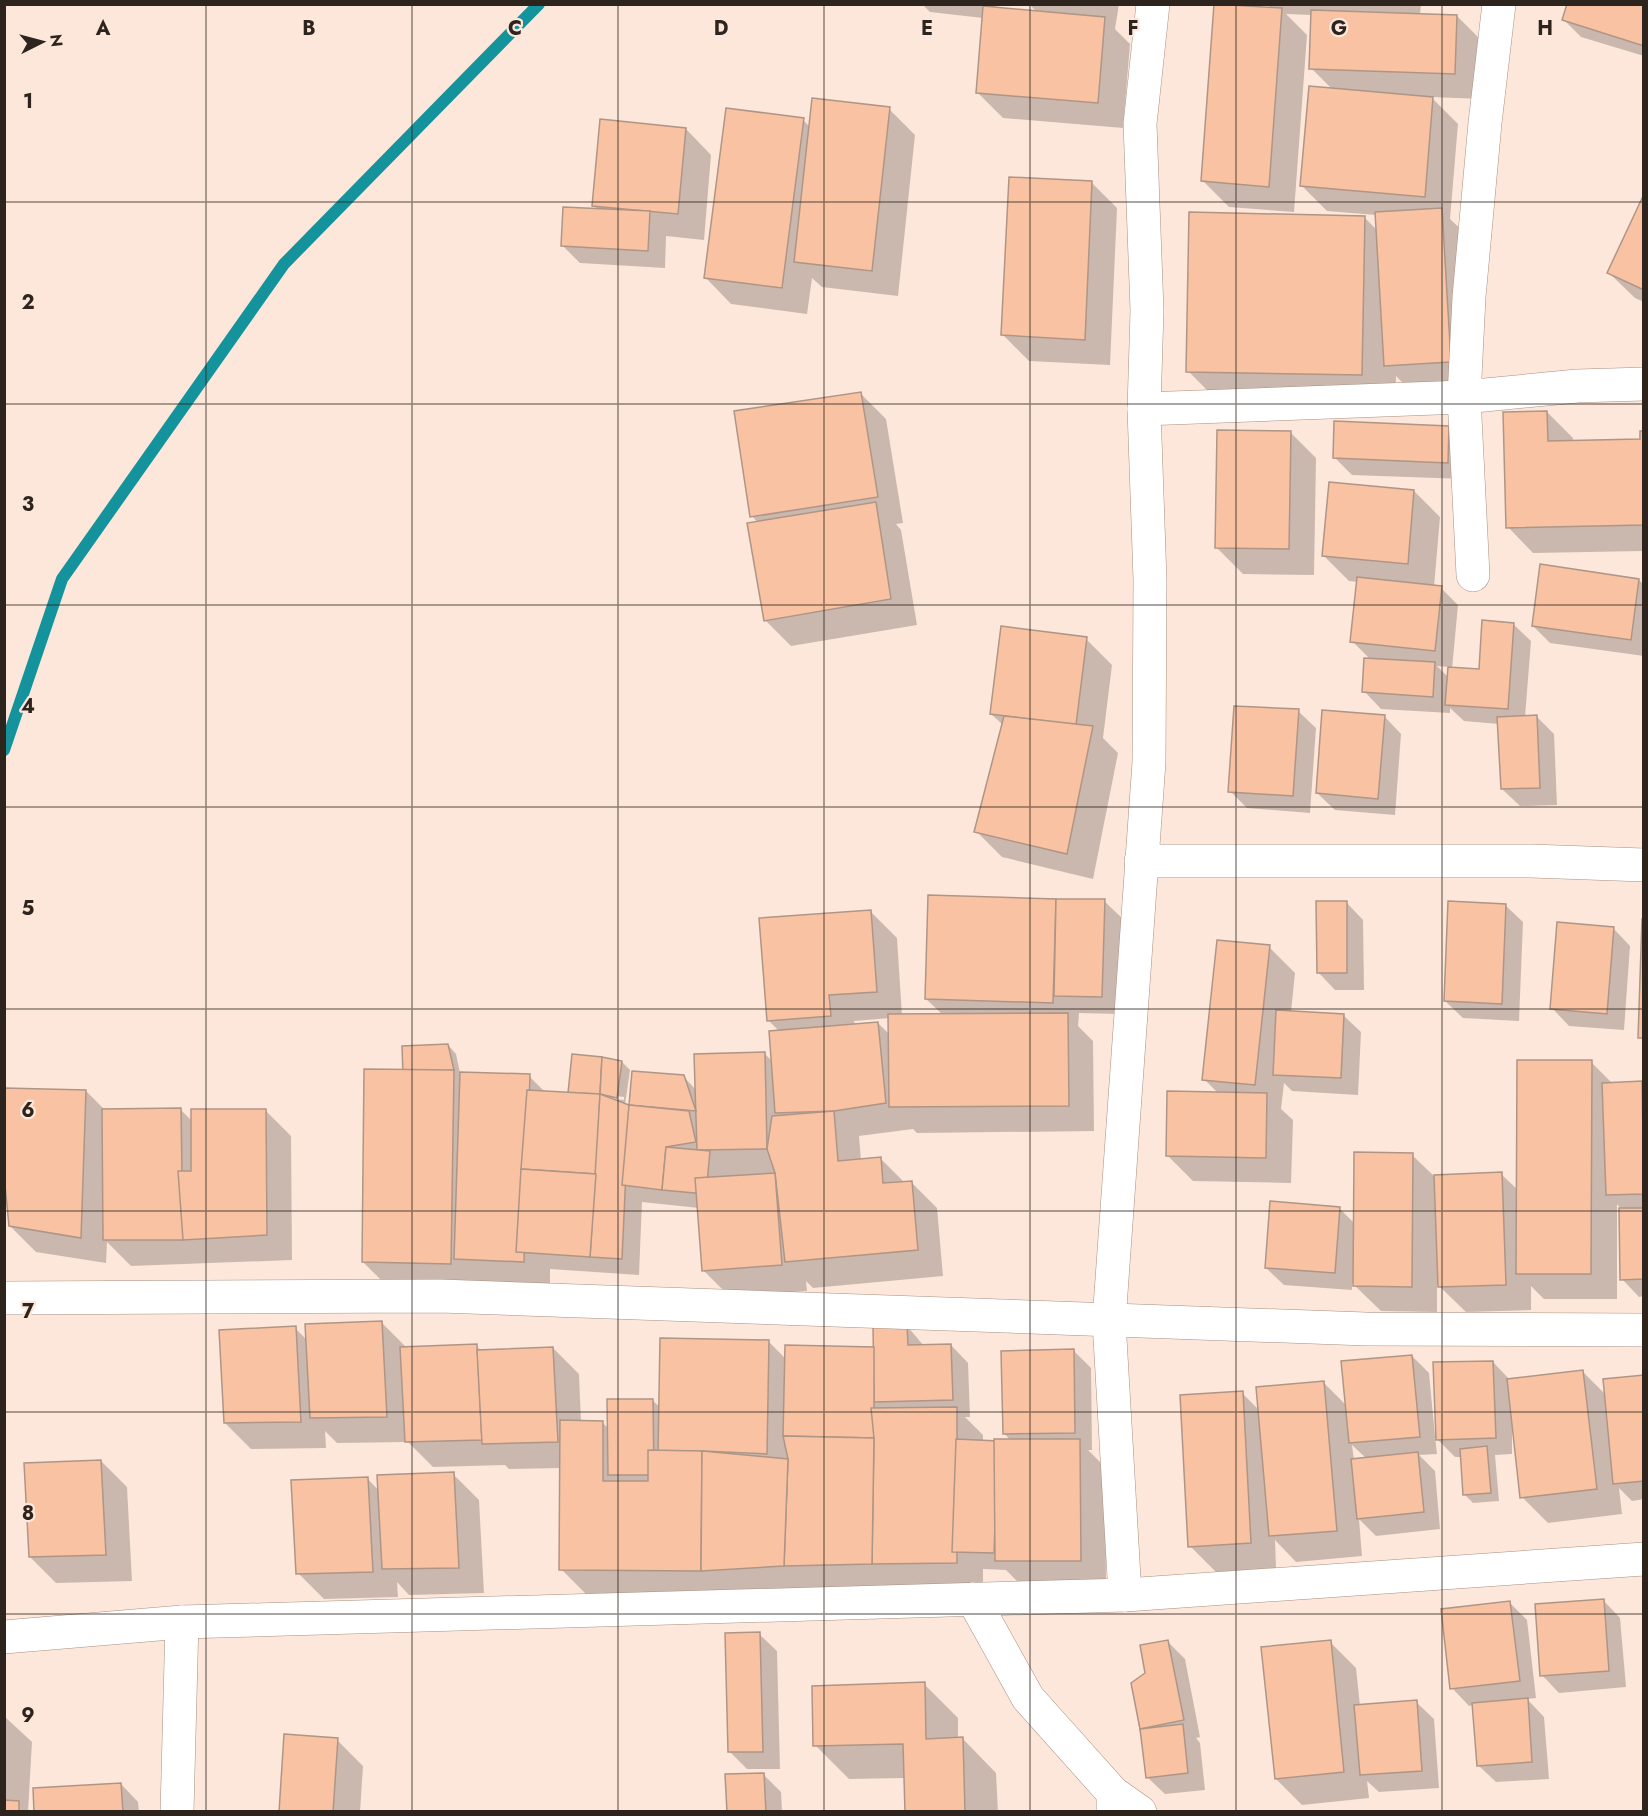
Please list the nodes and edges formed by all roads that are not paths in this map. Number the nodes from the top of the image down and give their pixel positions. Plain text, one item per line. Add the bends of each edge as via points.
1 (1153, 4) edge
2 (1499, 4) edge
3 (1644, 384) edge
4 (1464, 398) junction
5 (1144, 409) junction
6 (1473, 575) dead end
7 (1142, 861) junction
8 (1644, 865) edge
9 (4, 1299) edge
10 (1108, 1321) junction
11 (1644, 1330) edge
12 (1644, 1559) edge
13 (1125, 1595) junction
14 (973, 1599) junction
15 (182, 1622) junction
16 (4, 1637) edge
17 (1113, 1802) edge
18 (177, 1812) edge
19 (1140, 1812) edge

1 - 5 street via 1140,124 1147,310
2 - 4 street via 1470,285
3 - 4 street via 1577,386
4 - 5 street
4 - 6 street
5 - 7 street via 1150,591 1149,762
7 - 8 street via 1531,861
7 - 10 street
9 - 10 street via 440,1296
10 - 11 street via 1366,1329
10 - 13 street
12 - 13 street
13 - 14 street
14 - 15 street
14 - 17 street via 1028,1698
15 - 16 street
15 - 18 street
17 - 19 street

